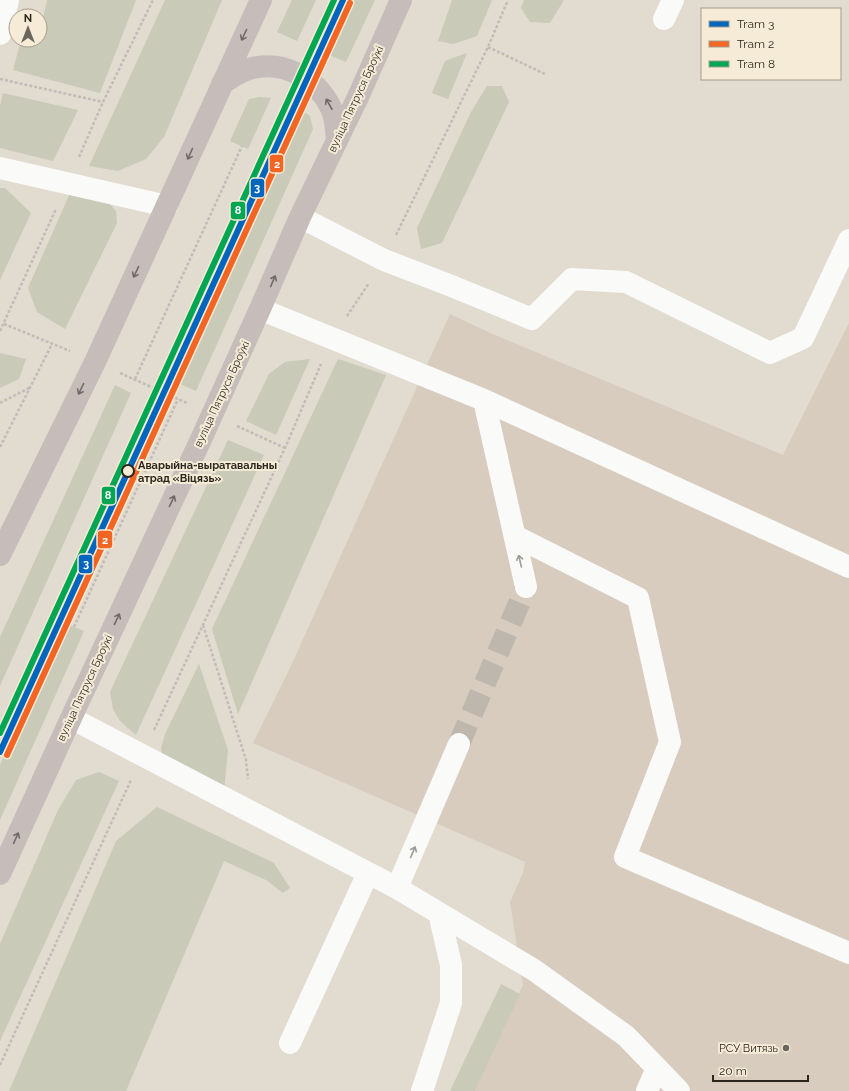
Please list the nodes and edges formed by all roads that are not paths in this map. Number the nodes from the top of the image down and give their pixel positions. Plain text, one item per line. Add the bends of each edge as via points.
1 (6, 0) edge
2 (261, 0) edge
3 (401, 0) edge
4 (0, 34) edge
5 (222, 84) junction
6 (337, 141) junction
7 (0, 168) edge
8 (167, 206) junction
9 (300, 217) junction
10 (849, 240) edge
11 (260, 309) junction
12 (484, 400) junction
13 (515, 536) junction
14 (0, 554) edge
15 (849, 567) edge
16 (526, 587) tunnel mouth
17 (70, 718) junction
18 (459, 744) tunnel mouth
19 (368, 873) junction
20 (0, 874) edge
21 (397, 888) junction
22 (439, 913) junction
23 (849, 953) edge
24 (290, 1043) dead end
25 (657, 1068) junction
26 (422, 1091) edge
27 (647, 1091) edge
28 (679, 1091) edge

1 - 4 lane
2 -> 5 main road
3 - 6 main road, вуліца Пятруся Броўкі
6 -> 5 main road via 332,109 324,95 312,82 298,74 283,68 250,69
5 -> 8 main road
6 - 9 main road, вуліца Пятруся Броўкі
7 - 8 lane
8 -> 14 main road via 95,362
9 - 10 lane via 384,260 532,319 572,279 626,282 770,353 803,338
11 -> 9 main road, вуліца Пятруся Броўкі
11 - 12 lane
17 -> 11 main road, вуліца Пятруся Броўкі
12 - 13 lane
12 - 15 lane
16 -> 13 lane
13 - 23 lane via 638,598 670,742 625,857
17 - 19 lane
20 -> 17 main road, вуліца Пятруся Броўкі
21 -> 18 lane
19 - 21 lane
19 - 24 lane
21 - 22 lane
22 - 25 lane via 540,974 626,1036
22 - 26 lane via 451,965 451,1003
25 - 27 lane
25 - 28 lane

